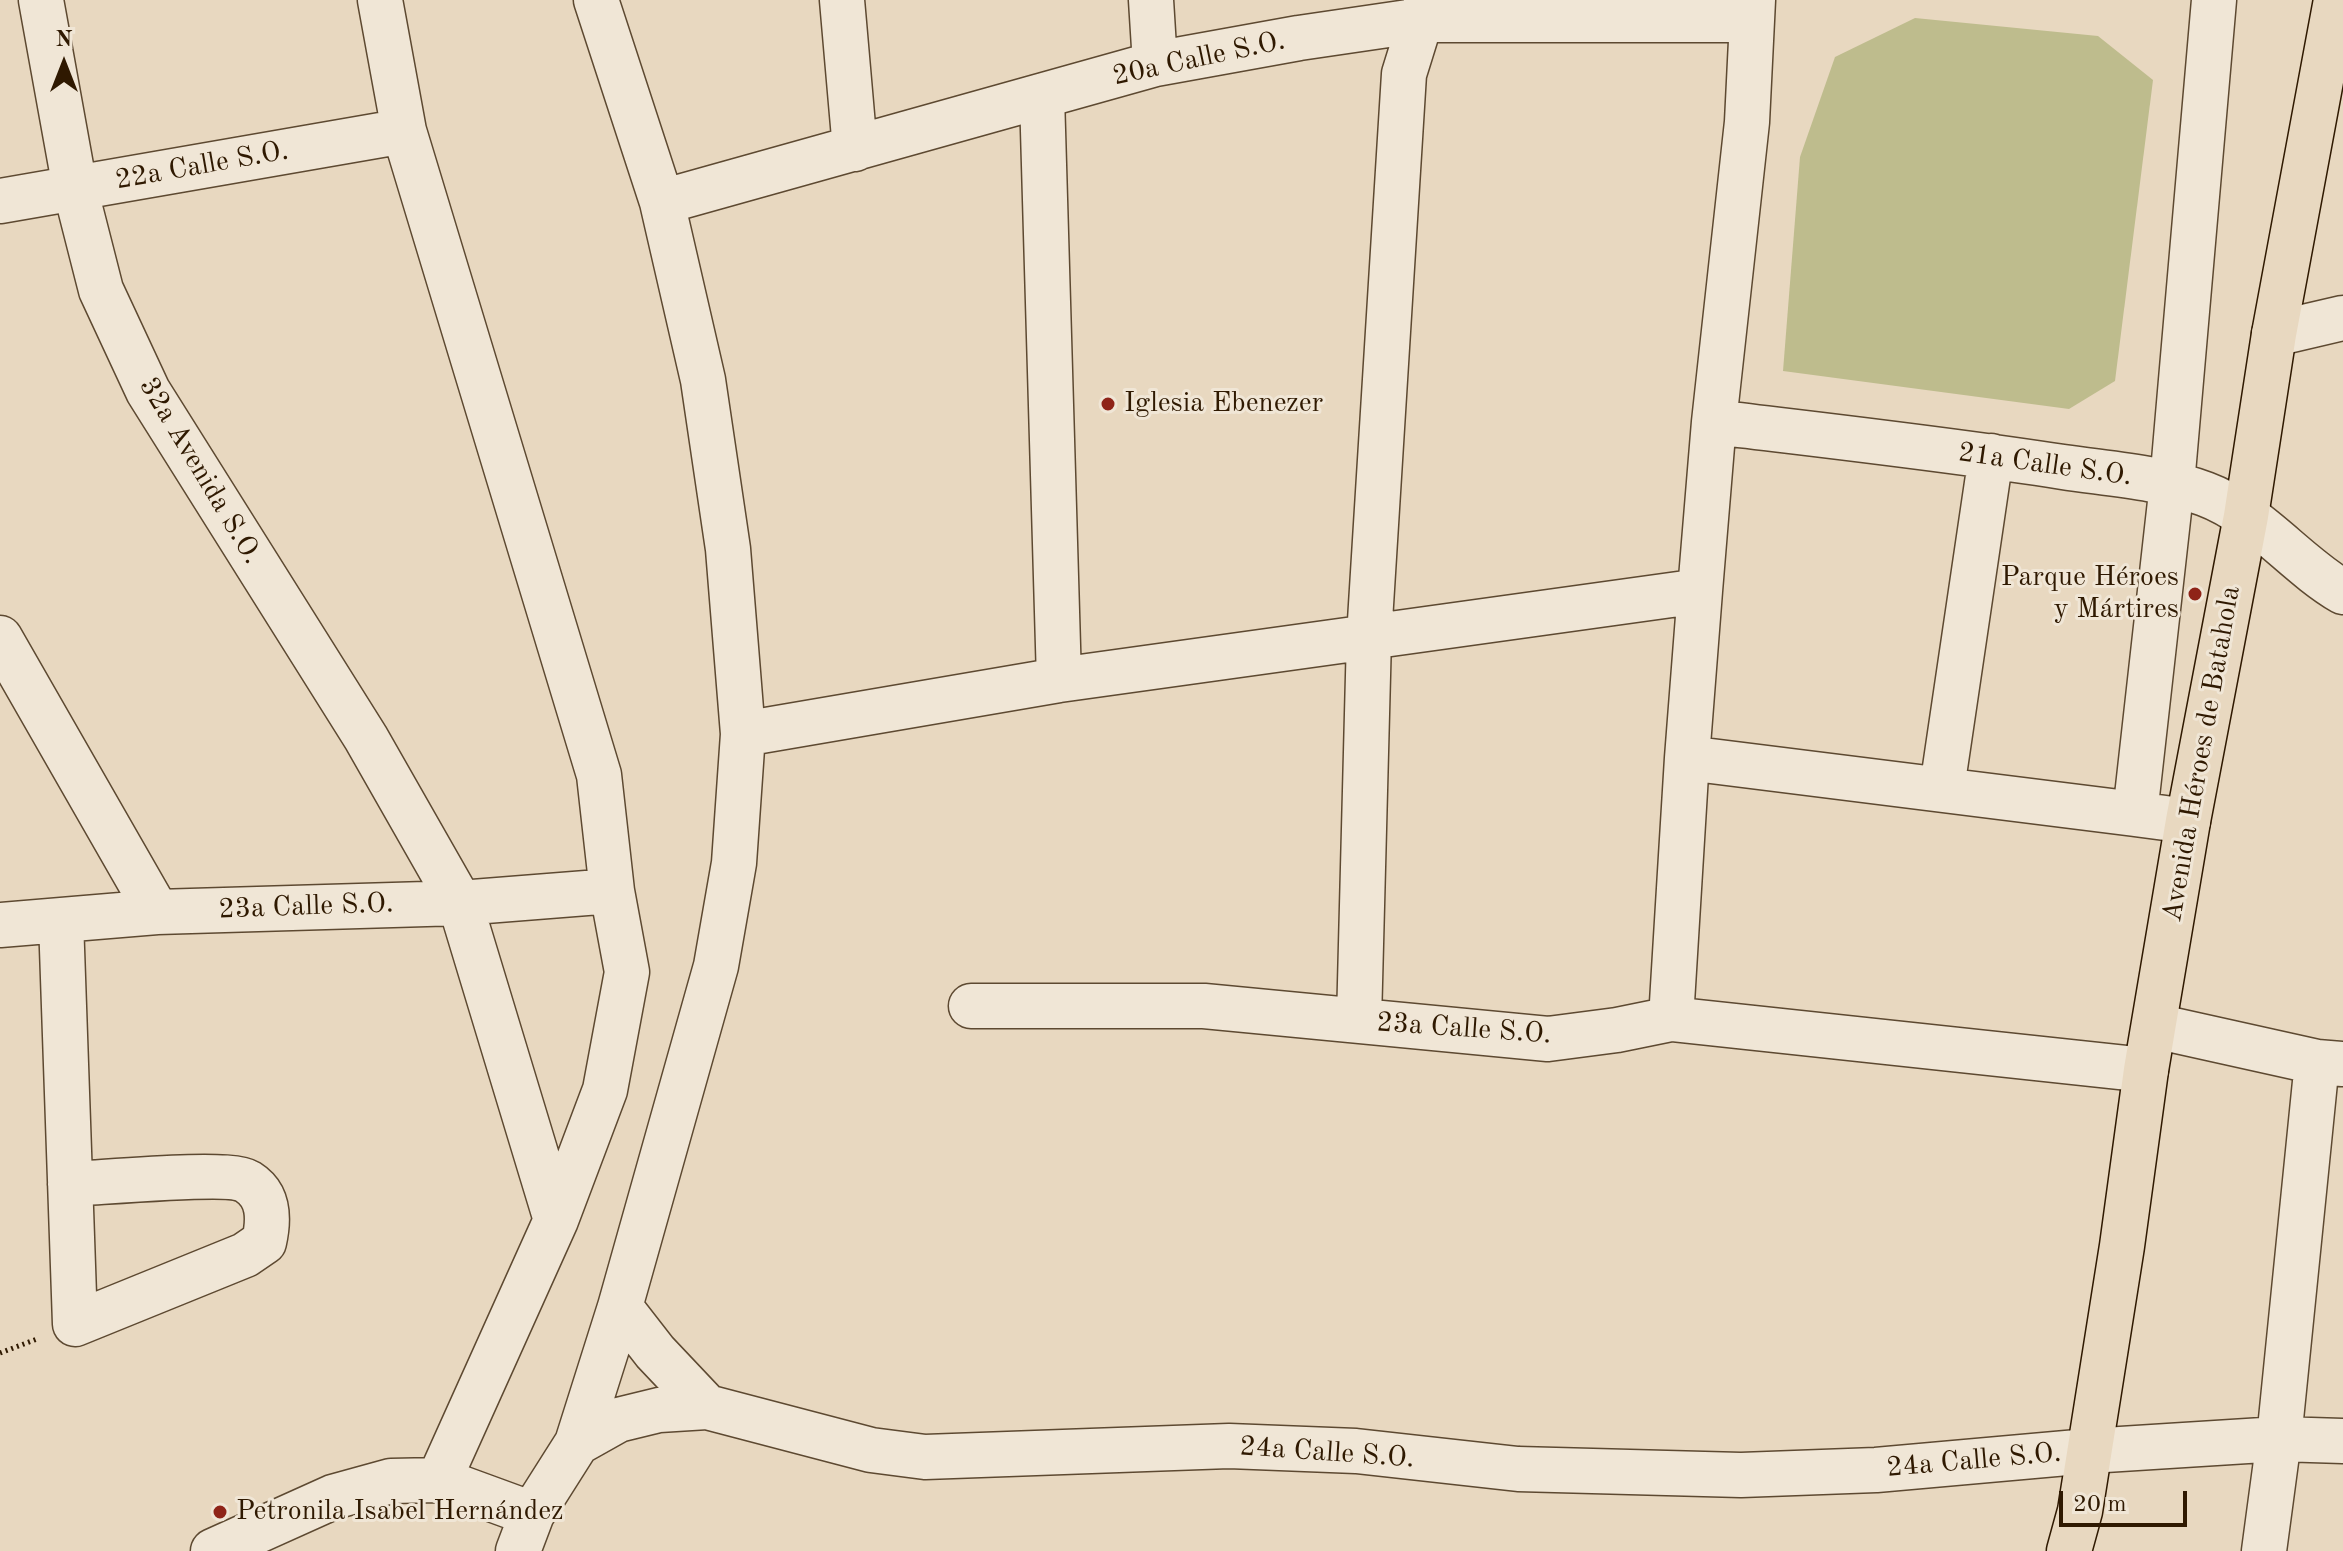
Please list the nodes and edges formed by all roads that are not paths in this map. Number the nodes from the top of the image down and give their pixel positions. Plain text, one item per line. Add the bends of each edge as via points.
1 (41, 0) edge
2 (380, 0) edge
3 (596, 0) edge
4 (842, 0) edge
5 (1151, 0) edge
6 (2214, 0) edge
7 (2336, 0) edge
8 (1425, 10) edge
9 (1752, 10) edge
10 (1155, 64) junction
11 (1042, 96) junction
12 (404, 131) junction
13 (855, 149) junction
14 (75, 188) junction
15 (0, 201) edge
16 (662, 202) junction
17 (2343, 318) edge
18 (2274, 334) junction
19 (1714, 422) junction
20 (1991, 456) junction
21 (2172, 484) junction
22 (2246, 516) junction
23 (1700, 591) junction
24 (2343, 592) edge
25 (1369, 637) junction
26 (4, 652) edge
27 (1059, 680) junction
28 (743, 734) junction
29 (1687, 758) junction
30 (1942, 788) junction
31 (2135, 814) junction
32 (2188, 821) junction
33 (612, 891) junction
34 (460, 903) junction
35 (157, 912) junction
36 (61, 920) junction
37 (0, 925) edge
38 (971, 1006) dead end
39 (1671, 1019) junction
40 (1359, 1021) junction
41 (2155, 1026) junction
42 (2330, 1063) edge
43 (2146, 1070) junction
44 (70, 1184) junction
45 (556, 1220) junction
46 (620, 1307) junction
47 (707, 1407) junction
48 (2279, 1439) junction
49 (2343, 1441) edge
50 (577, 1443) junction
51 (2089, 1451) junction
52 (439, 1480) junction
53 (525, 1533) edge
54 (2078, 1538) edge
55 (213, 1551) edge
56 (2264, 1551) edge

1 - 14 street, 32a Avenida S.O.
2 - 12 street
3 - 16 street
4 - 13 street
5 - 10 street
6 - 21 street
7 - 18 main road, Avenida Héroes de Batahola
8 - 9 street, 20a Calle S.O.
8 - 10 street, 20a Calle S.O.
8 - 25 street via 1404,74
9 - 19 street via 1747,122
10 - 11 street, 20a Calle S.O.
11 - 13 street, 20a Calle S.O.
11 - 27 street
12 - 14 street, 22a Calle S.O.
12 - 33 street via 599,775
13 - 16 street, 20a Calle S.O.
14 - 15 street, 22a Calle S.O.
14 - 34 street, 32a Avenida S.O. via 101,290 148,391 366,738
16 - 28 street via 703,380 728,549
17 - 18 street
18 - 22 main road, Avenida Héroes de Batahola
19 - 20 street, 21a Calle S.O.
19 - 23 street
20 - 21 street, 21a Calle S.O.
20 - 30 street
21 - 22 street, 21a Calle S.O. via 2208,495
21 - 31 street
22 - 24 street, 21a Calle S.O. via 2316,576
22 - 32 main road, Avenida Héroes de Batahola
23 - 25 street
23 - 29 street
25 - 27 street
25 - 40 street
26 - 35 street
27 - 28 street
28 - 46 street via 734,863 716,966
29 - 30 street
29 - 39 street
30 - 31 street
31 - 32 street
32 - 41 main road, Avenida Héroes de Batahola
33 - 34 street, 23a Calle S.O.
33 - 45 street via 627,972 605,1090
34 - 35 street, 23a Calle S.O.
34 - 45 street, 32a Avenida S.O.
35 - 36 street, 23a Calle S.O.
36 - 37 street, 23a Calle S.O.
36 - 44 street
38 - 40 street, 23a Calle S.O. via 1204,1006
39 - 40 street, 23a Calle S.O. via 1548,1039
39 - 43 street, 23a Calle S.O.
41 - 42 street
41 - 43 main road, Avenida Héroes de Batahola
42 - 48 street
43 - 51 main road, Avenida Héroes de Batahola
44 - 44 street via 75,1324 245,1255 264,1242 269,1220 263,1196 247,1181 221,1177
45 - 52 street
46 - 47 street
46 - 50 street
47 - 50 street, 24a Calle S.O. via 618,1420
47 - 51 street, 24a Calle S.O. via 871,1450 925,1457 1229,1446 1356,1451 1518,1469 1741,1475
48 - 49 street, 24a Calle S.O.
48 - 51 street, 24a Calle S.O.
48 - 56 street
50 - 53 street
51 - 54 main road, Avenida Héroes de Batahola
52 - 53 street
52 - 55 street via 391,1481 333,1497

